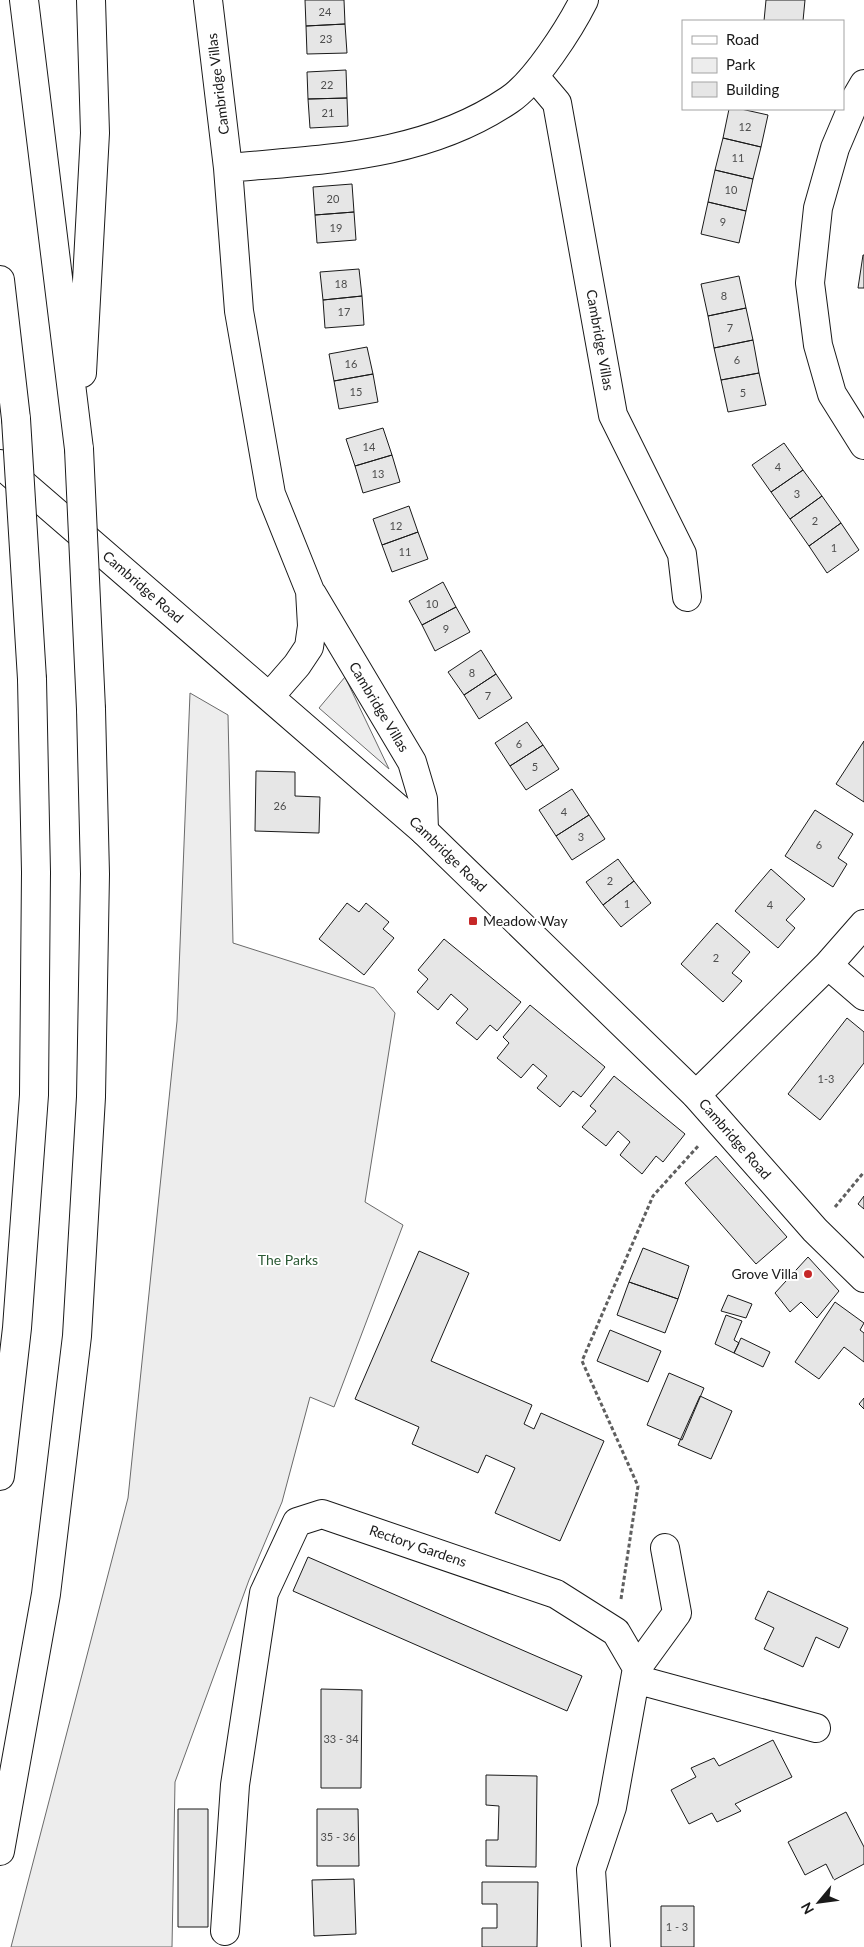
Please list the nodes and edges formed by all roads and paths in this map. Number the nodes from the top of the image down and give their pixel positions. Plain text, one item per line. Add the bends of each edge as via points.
1 (24, 0) edge
2 (91, 0) edge
3 (208, 0) edge
4 (584, 0) edge
5 (534, 77) junction
6 (864, 84) edge
7 (228, 168) junction
8 (0, 280) edge
9 (0, 322) edge
10 (8, 349) junction
11 (864, 445) edge
12 (78, 450) junction
13 (0, 464) edge
14 (310, 591) junction
15 (687, 597) dead end
16 (270, 696) junction
17 (424, 831) junction
18 (864, 924) edge
19 (828, 965) junction
20 (864, 996) edge
21 (696, 1095) junction
22 (719, 1122) junction
23 (864, 1172) edge
24 (815, 1230) junction
25 (864, 1278) edge
26 (0, 1476) edge
27 (665, 1548) dead end
28 (616, 1632) junction
29 (636, 1674) junction
30 (816, 1728) dead end
31 (0, 1851) edge
32 (225, 1931) dead end
33 (596, 1947) edge

1 - 12 main road
2 - 12 main road via 95,133
3 - 7 main road, Cambridge Villas
4 - 5 main road
5 - 7 main road via 510,100 464,125 410,146 346,157
5 - 15 main road, Cambridge Villas via 556,103 613,416 682,554
6 - 11 main road via 836,148 818,208 810,283 818,345 832,394
7 - 14 main road, Cambridge Villas via 239,311 271,494
8 - 10 main road
9 - 10 main road
10 - 26 main road, bridge via 16,419 32,679 36,872 34,1095 17,1328
12 - 31 main road, bridge via 91,709 95,874 91,1098 77,1336 46,1594
13 - 16 main road, Cambridge Road
14 - 16 main road, Cambridge Villas via 312,626 309,647
14 - 17 main road, Cambridge Villas via 412,762 423,799
16 - 17 main road, Cambridge Road
17 - 21 main road, Cambridge Road
18 - 19 main road
19 - 20 main road
19 - 21 main road
21 - 22 main road, Cambridge Road
22 - 24 main road, Cambridge Road
22 - 28 path via 654,1196 582,1361 638,1486
23 - 24 path
24 - 25 main road, Cambridge Road
27 - 29 main road via 677,1613
28 - 29 main road, Rectory Gardens
28 - 32 main road, Rectory Gardens via 556,1594 364,1527 322,1514 296,1522 264,1593 235,1785
29 - 30 main road
29 - 33 main road via 612,1807 591,1870

